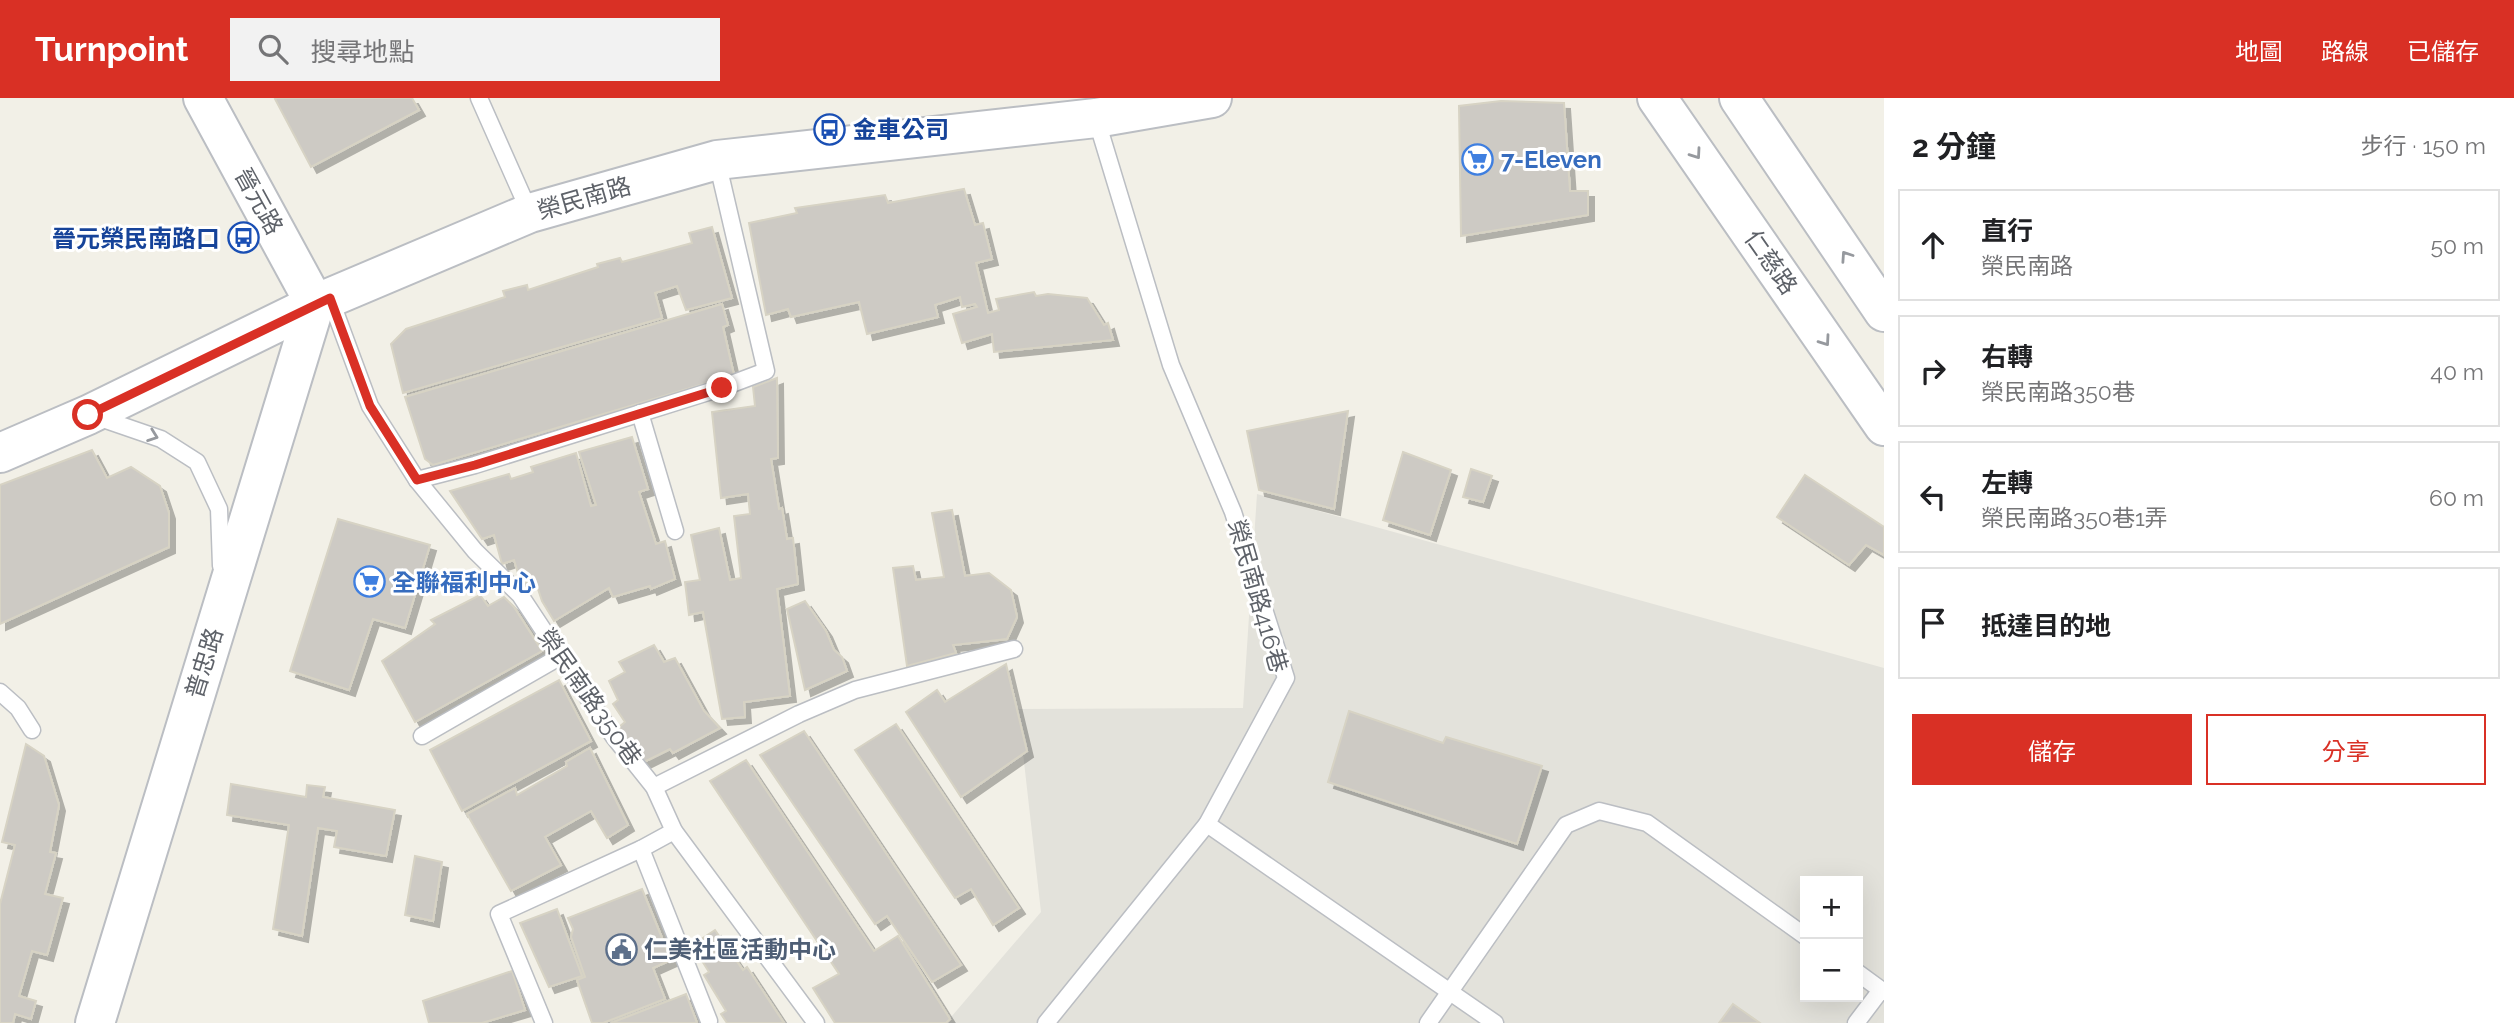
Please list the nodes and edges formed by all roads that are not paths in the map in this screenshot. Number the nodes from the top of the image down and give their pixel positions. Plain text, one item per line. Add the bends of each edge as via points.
1 (203, 98) edge
2 (479, 98) edge
3 (1212, 98) edge
4 (1657, 98) edge
5 (1739, 98) edge
6 (1096, 118) junction
7 (717, 160) junction
8 (530, 214) junction
9 (323, 301) junction
10 (1884, 312) edge
11 (640, 413) junction
12 (88, 415) junction
13 (1884, 426) edge
14 (0, 453) edge
15 (417, 480) junction
16 (676, 531) dead end
17 (222, 604) junction
18 (1014, 649) dead end
19 (561, 656) junction
20 (0, 692) edge
21 (32, 730) dead end
22 (422, 736) dead end
23 (654, 788) junction
24 (1207, 824) junction
25 (674, 831) junction
26 (641, 849) junction
27 (1800, 932) edge
28 (1863, 977) edge
29 (1883, 991) edge
30 (1449, 992) junction
31 (709, 1021) edge
32 (94, 1023) edge
33 (544, 1023) edge
34 (816, 1023) edge
35 (1046, 1023) edge
36 (1428, 1023) edge
37 (1495, 1023) edge
38 (1856, 1023) edge

1 - 9 street, 晉元路
2 - 8 lane
3 - 6 street, 榮民南路
4 -> 13 street, 仁慈路
10 -> 5 street
6 - 7 street, 榮民南路
6 - 24 lane, 榮民南路416巷 via 1171,365 1233,512 1286,678
7 - 8 street, 榮民南路
7 - 11 lane via 766,371
8 - 9 street, 榮民南路
9 - 12 street, 榮民南路
9 - 15 lane, 榮民南路350巷 via 370,406
9 - 17 street, 普忠路
11 - 15 lane
11 - 16 lane
12 - 14 street, 榮民南路
12 -> 17 lane via 162,439 197,462 219,509
15 - 19 lane, 榮民南路350巷 via 475,551 520,595
17 - 32 street, 普忠路
18 - 23 lane via 855,691 799,714
19 - 22 lane
19 - 23 lane, 榮民南路350巷
20 - 21 lane
23 - 25 lane, 榮民南路350巷
24 - 30 lane
24 - 35 lane, 榮民南路416巷
25 - 26 lane
25 - 34 lane, 榮民南路350巷
26 - 31 lane
26 - 33 lane via 499,914
27 - 30 lane via 1647,823 1599,811 1566,825
28 - 29 lane
29 - 38 lane
30 - 36 lane
30 - 37 lane

